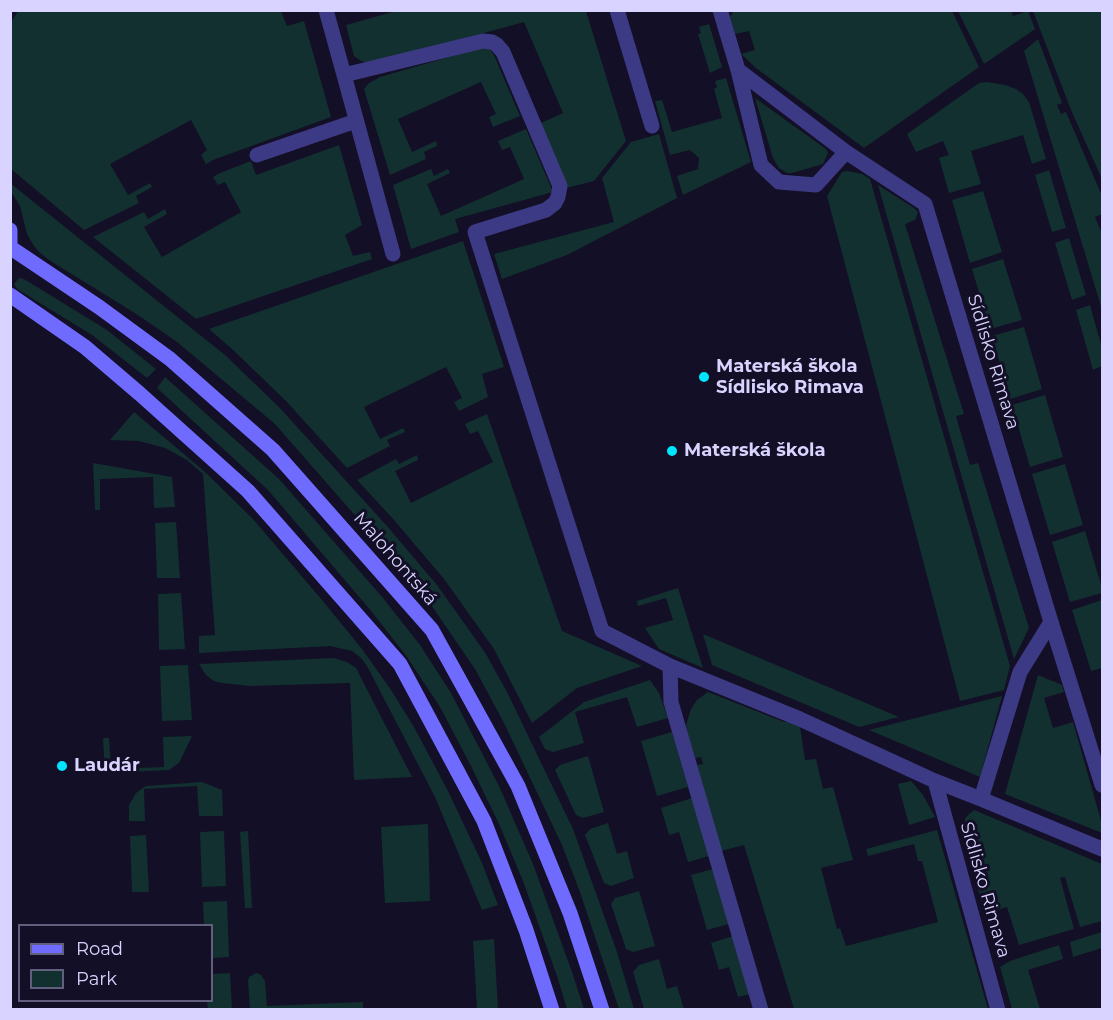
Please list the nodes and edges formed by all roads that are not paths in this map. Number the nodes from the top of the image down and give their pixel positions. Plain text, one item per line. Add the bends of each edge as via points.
1 (326, 10) edge
2 (617, 10) edge
3 (720, 10) edge
4 (738, 70) junction
5 (344, 75) junction
6 (356, 121) junction
7 (652, 126) dead end
8 (846, 152) junction
9 (258, 155) dead end
10 (10, 230) edge
11 (11, 249) edge
12 (393, 254) dead end
13 (10, 295) edge
14 (1051, 622) junction
15 (669, 666) junction
16 (935, 781) junction
17 (1102, 785) edge
18 (981, 799) junction
19 (1102, 849) edge
20 (552, 1010) edge
21 (602, 1010) edge
22 (761, 1010) edge
23 (998, 1010) edge

1 - 5 street
2 - 7 street
3 - 4 street
4 - 8 street, Sídlisko Rimava
4 - 8 street via 760,165 779,182 816,184
5 - 6 street
5 - 15 street via 483,41 492,42 503,52 560,186 555,203 546,210 475,232 602,631
6 - 9 street
6 - 12 street
8 - 14 street, Sídlisko Rimava via 925,204
10 - 11 main road, Malohontská
11 - 21 main road, Malohontská via 170,360 273,450 432,630 518,786 570,913
13 - 20 main road via 85,347 248,491 400,664 484,822
14 - 17 street, Sídlisko Rimava
14 - 18 street, Sídlisko Rimava via 1020,672
15 - 16 street via 800,719
15 - 22 street via 671,702
16 - 18 street
16 - 23 street, Sídlisko Rimava
18 - 19 street

